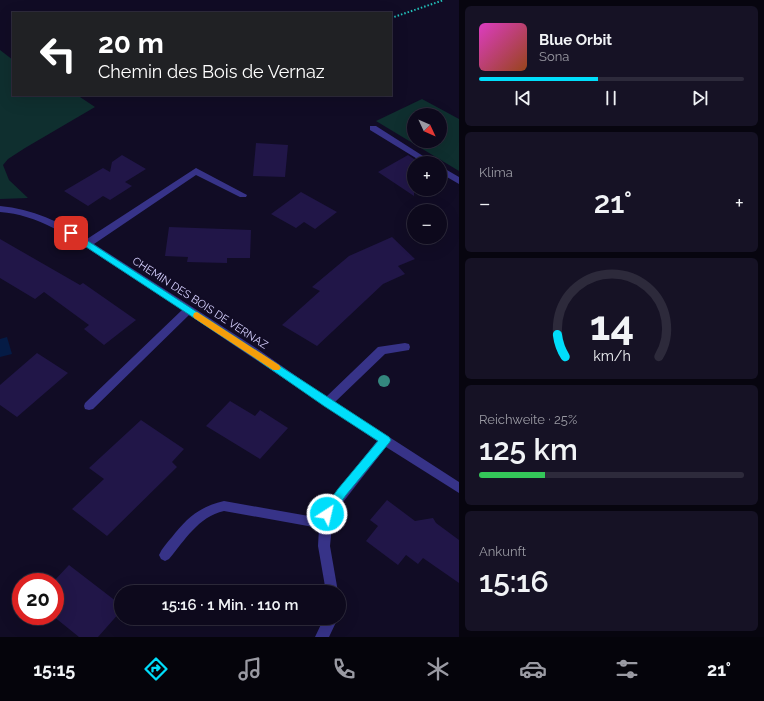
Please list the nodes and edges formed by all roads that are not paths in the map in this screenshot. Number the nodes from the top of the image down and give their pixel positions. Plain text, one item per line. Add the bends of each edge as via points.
1 (372, 128) dead end
2 (418, 156) edge
3 (447, 173) edge
4 (459, 180) edge
5 (243, 195) dead end
6 (0, 209) edge
7 (88, 244) junction
8 (188, 310) junction
9 (405, 347) dead end
10 (328, 403) junction
11 (89, 406) dead end
12 (385, 440) junction
13 (459, 488) edge
14 (325, 524) junction
15 (165, 554) dead end
16 (331, 585) edge
17 (329, 625) edge
18 (322, 637) edge

1 - 2 street
3 - 4 street
5 - 7 street via 196,171
6 - 7 street, CHEMIN DES BOIS DE VERNAZ via 34,215
7 - 8 street, CHEMIN DES BOIS DE VERNAZ
8 - 10 street, CHEMIN DES BOIS DE VERNAZ
8 - 11 street
9 - 10 street via 382,350
10 - 12 street, CHEMIN DES BOIS DE VERNAZ
12 - 13 street, CHEMIN DES BOIS DE VERNAZ
12 - 14 street via 334,504 327,514
14 - 15 street via 224,506 213,507 204,511
14 - 16 street via 324,546
17 - 18 street

